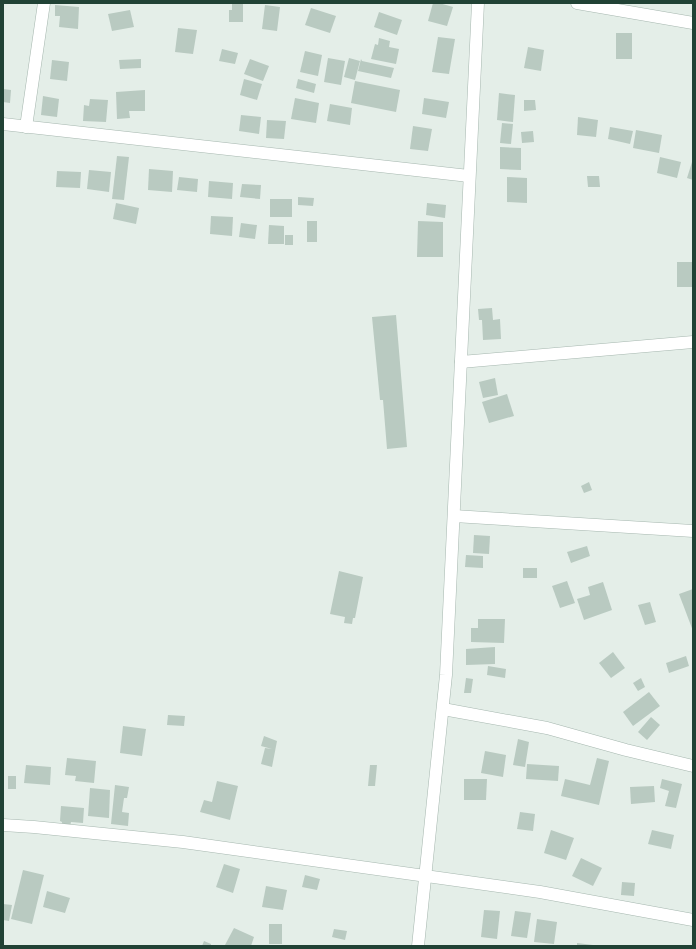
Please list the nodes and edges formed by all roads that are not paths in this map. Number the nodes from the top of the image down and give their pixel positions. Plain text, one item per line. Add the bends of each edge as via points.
1 (44, 3) edge
2 (478, 3) edge
3 (577, 3) edge
4 (693, 23) edge
5 (3, 124) edge
6 (26, 127) junction
7 (469, 176) junction
8 (693, 342) edge
9 (461, 362) junction
10 (454, 516) junction
11 (693, 532) edge
12 (443, 710) junction
13 (693, 766) edge
14 (3, 825) edge
15 (426, 876) junction
16 (693, 920) edge
17 (418, 946) edge

1 - 6 street
2 - 7 street
3 - 4 street
5 - 6 street
6 - 7 street
7 - 9 street
8 - 9 street
9 - 10 street
10 - 11 street
10 - 12 street
12 - 13 street via 547,728
12 - 15 street
14 - 15 street via 183,842
15 - 16 street via 540,892
15 - 17 street

